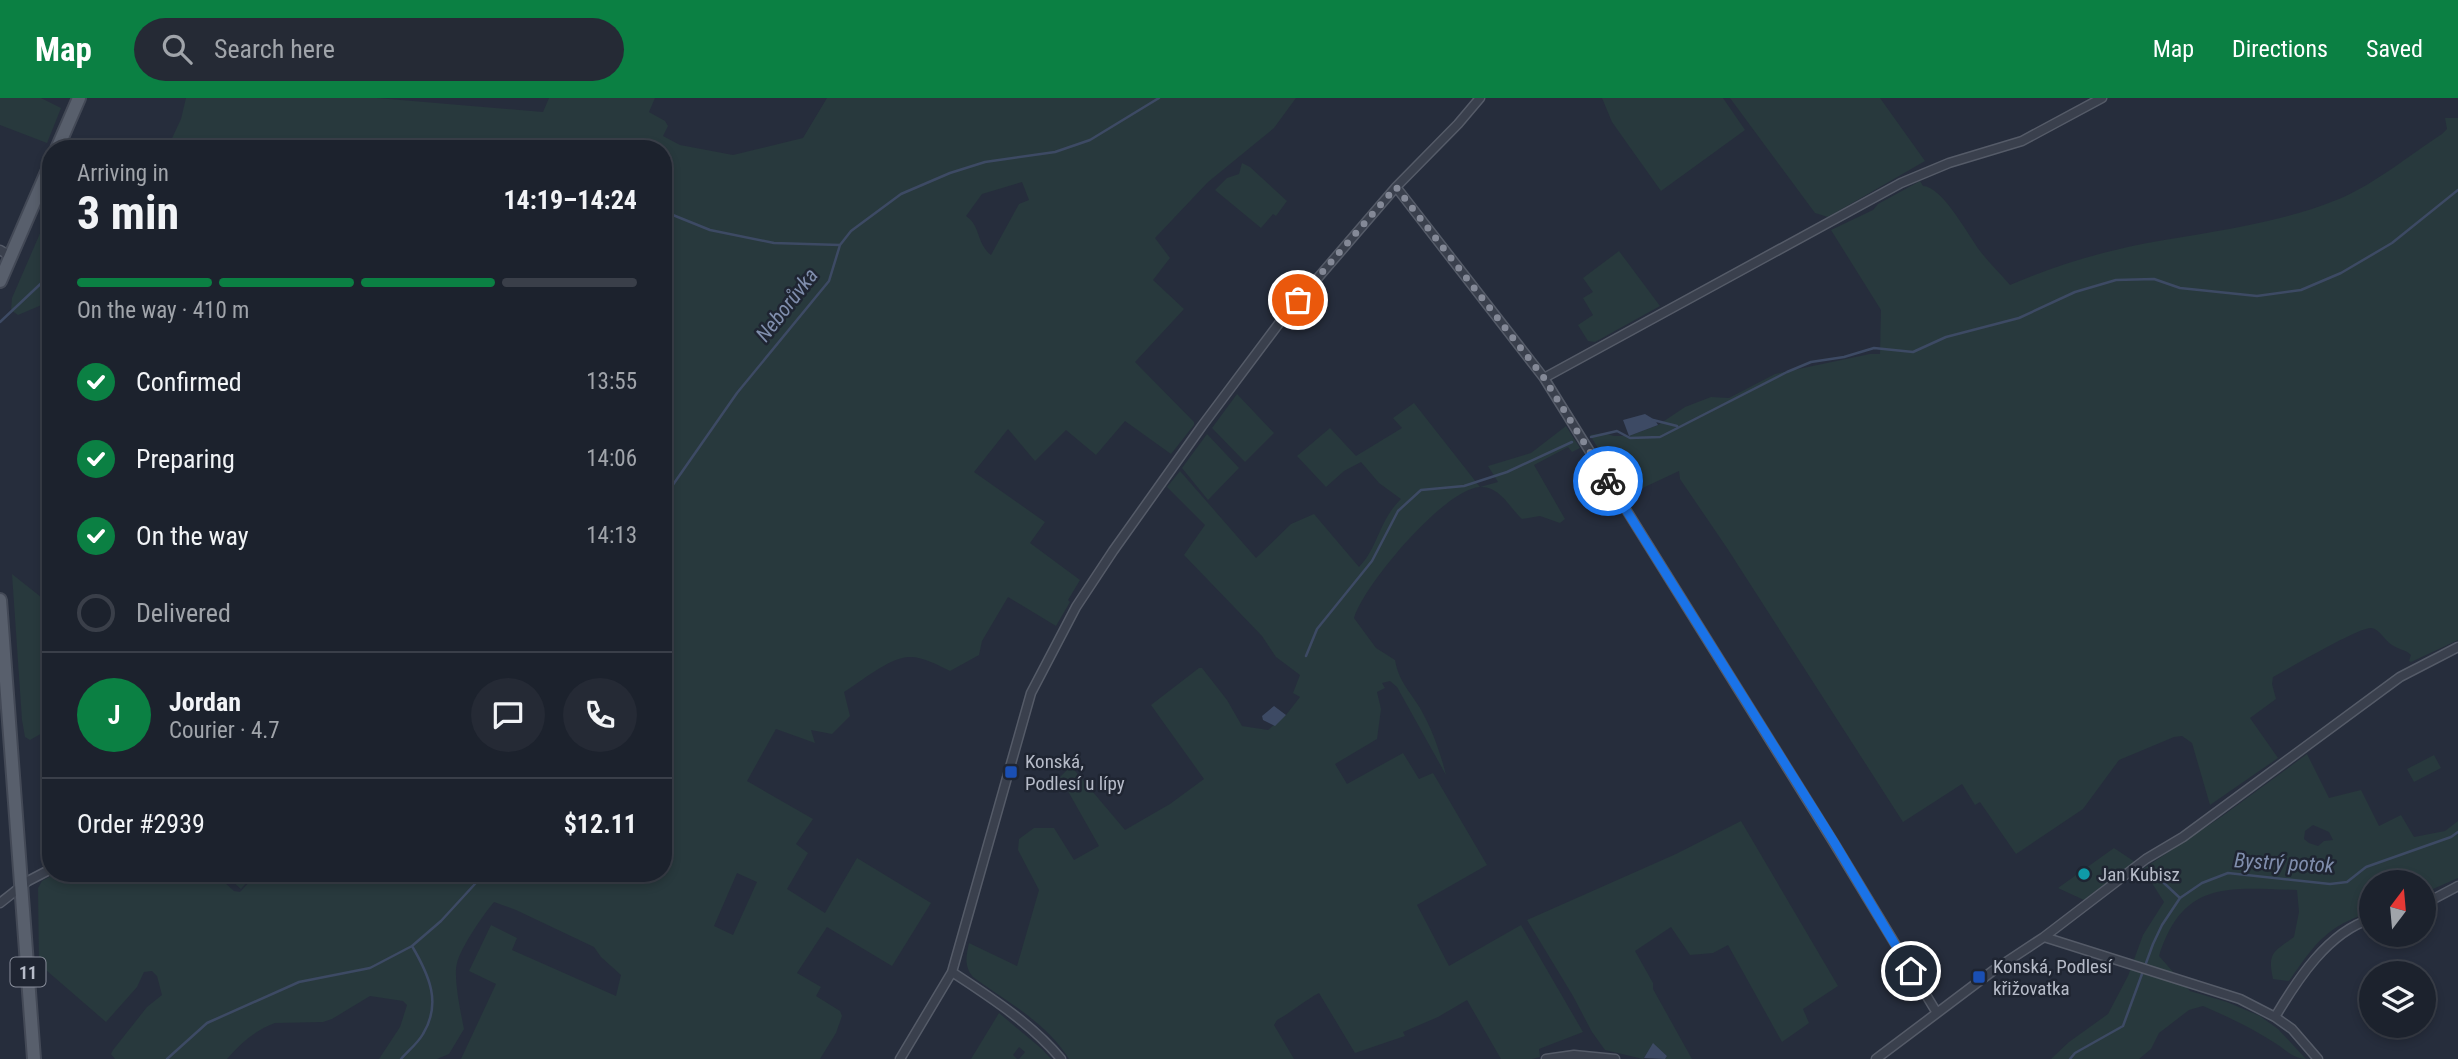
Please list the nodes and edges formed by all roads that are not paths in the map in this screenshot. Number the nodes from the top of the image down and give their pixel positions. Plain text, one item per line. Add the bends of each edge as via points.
1 (79, 98) edge
2 (1480, 98) edge
3 (2102, 98) edge
4 (61, 140) edge
5 (42, 181) edge
6 (1396, 187) junction
7 (5, 253) edge
8 (0, 281) edge
9 (1544, 378) junction
10 (0, 600) edge
11 (2458, 648) edge
12 (42, 874) edge
13 (21, 886) junction
14 (2458, 886) edge
15 (2436, 898) edge
16 (0, 903) edge
17 (2359, 925) edge
18 (2044, 937) junction
19 (952, 972) junction
20 (1937, 1013) junction
21 (2275, 1017) junction
22 (34, 1059) edge
23 (900, 1059) edge
24 (1060, 1059) edge
25 (1546, 1059) edge
26 (1615, 1059) edge
27 (1877, 1059) edge
28 (2318, 1059) edge

1 - 4 main road
2 - 6 street
3 - 9 street via 2022,141 1901,183
5 - 7 main road
6 - 9 street
6 - 19 street via 1280,322 1076,607 1031,693
7 - 8 main road
9 - 20 street
10 - 13 main road, 11
11 - 18 street via 2400,677
12 - 13 street
13 - 16 street
13 - 22 main road, 11
14 - 15 street
17 - 21 street via 2327,947
18 - 20 street
18 - 21 street via 2240,999
19 - 23 street
19 - 24 street via 1020,1020
20 - 27 street
21 - 28 street
25 - 26 street via 1574,1055

